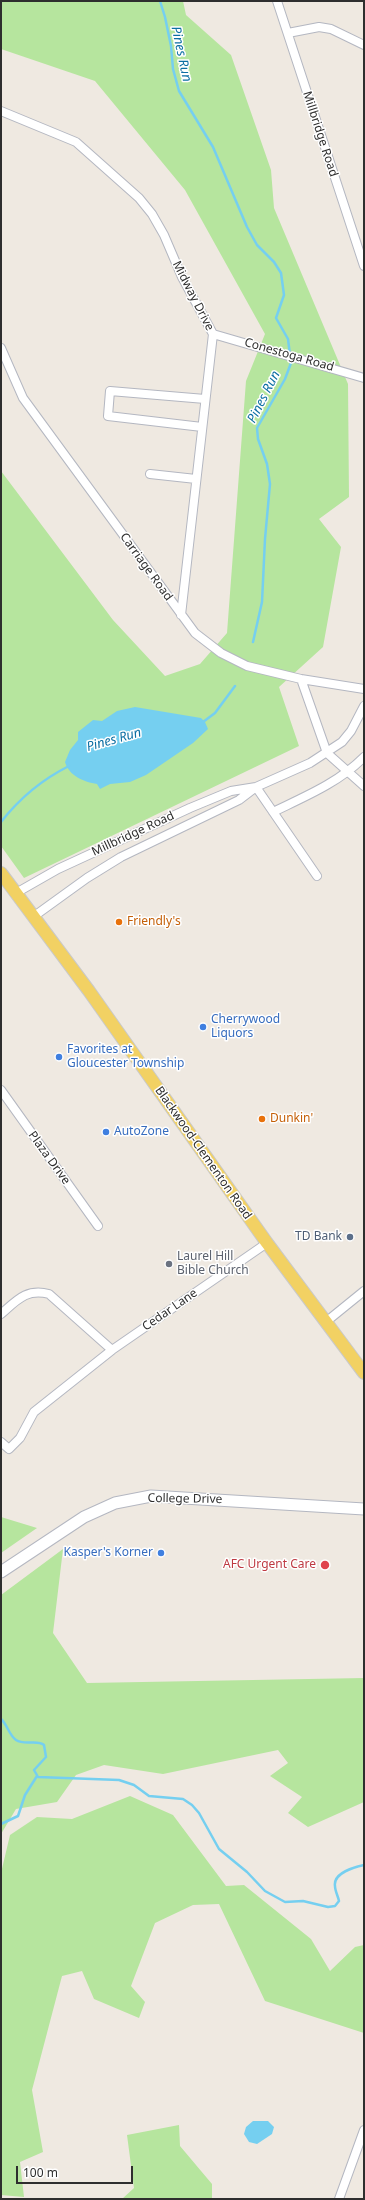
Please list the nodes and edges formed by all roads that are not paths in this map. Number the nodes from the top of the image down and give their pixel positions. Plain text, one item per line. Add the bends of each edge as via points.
1 (277, 1) edge
2 (288, 33) junction
3 (364, 45) edge
4 (1, 111) edge
5 (364, 266) edge
6 (213, 334) junction
7 (1, 348) edge
8 (364, 378) edge
9 (205, 399) junction
10 (202, 427) junction
11 (150, 474) dead end
12 (196, 479) junction
13 (181, 615) junction
14 (301, 679) junction
15 (364, 689) edge
16 (364, 706) edge
17 (327, 753) junction
18 (364, 757) edge
19 (349, 772) junction
20 (364, 786) edge
21 (256, 787) junction
22 (273, 812) junction
23 (1, 873) edge
24 (317, 876) dead end
25 (16, 893) junction
26 (33, 917) junction
27 (1, 1090) edge
28 (98, 1226) dead end
29 (267, 1243) junction
30 (364, 1291) edge
31 (1, 1314) edge
32 (327, 1321) junction
33 (112, 1350) junction
34 (364, 1373) edge
35 (1, 1442) edge
36 (364, 1509) edge
37 (1, 1572) edge
38 (364, 2130) edge
39 (339, 2199) edge

1 - 2 street, Millbridge Road
2 - 3 street via 319,27 331,29
2 - 5 street, Millbridge Road
4 - 6 street, Midway Drive via 76,142 140,198 164,235 182,277
6 - 8 street, Conestoga Road
6 - 9 street, Midway Drive
7 - 13 street, Carriage Road via 23,398
9 - 10 street, Midway Drive
9 - 10 street via 110,391 108,416
10 - 12 street, Midway Drive
11 - 12 street
12 - 13 street, Midway Drive
13 - 14 street, Carriage Road via 195,633 221,653 247,666
14 - 15 street, Carriage Road
14 - 17 street
16 - 17 street, Millbridge Road via 352,731
17 - 19 street
17 - 21 street, Millbridge Road
18 - 19 street
19 - 20 street
19 - 22 street
21 - 22 street
21 - 25 street, Millbridge Road via 231,791 190,808 58,870
21 - 26 street, Millbridge Road via 239,800 121,857
22 - 24 street
23 - 25 main road, Blackwood-Clementon Road
25 - 26 main road, Blackwood-Clementon Road
26 - 29 main road, Blackwood-Clementon Road via 89,991
27 - 28 street, Plaza Drive
29 - 32 main road, Blackwood-Clementon Road
29 - 33 street, Cedar Lane
30 - 32 street
31 - 33 street via 29,1293 38,1291 49,1294
32 - 34 main road, Blackwood-Clementon Road
33 - 35 street, Cedar Lane via 34,1412 20,1438 9,1449
36 - 37 main road, College Drive via 151,1496 115,1503 84,1517
38 - 39 street

